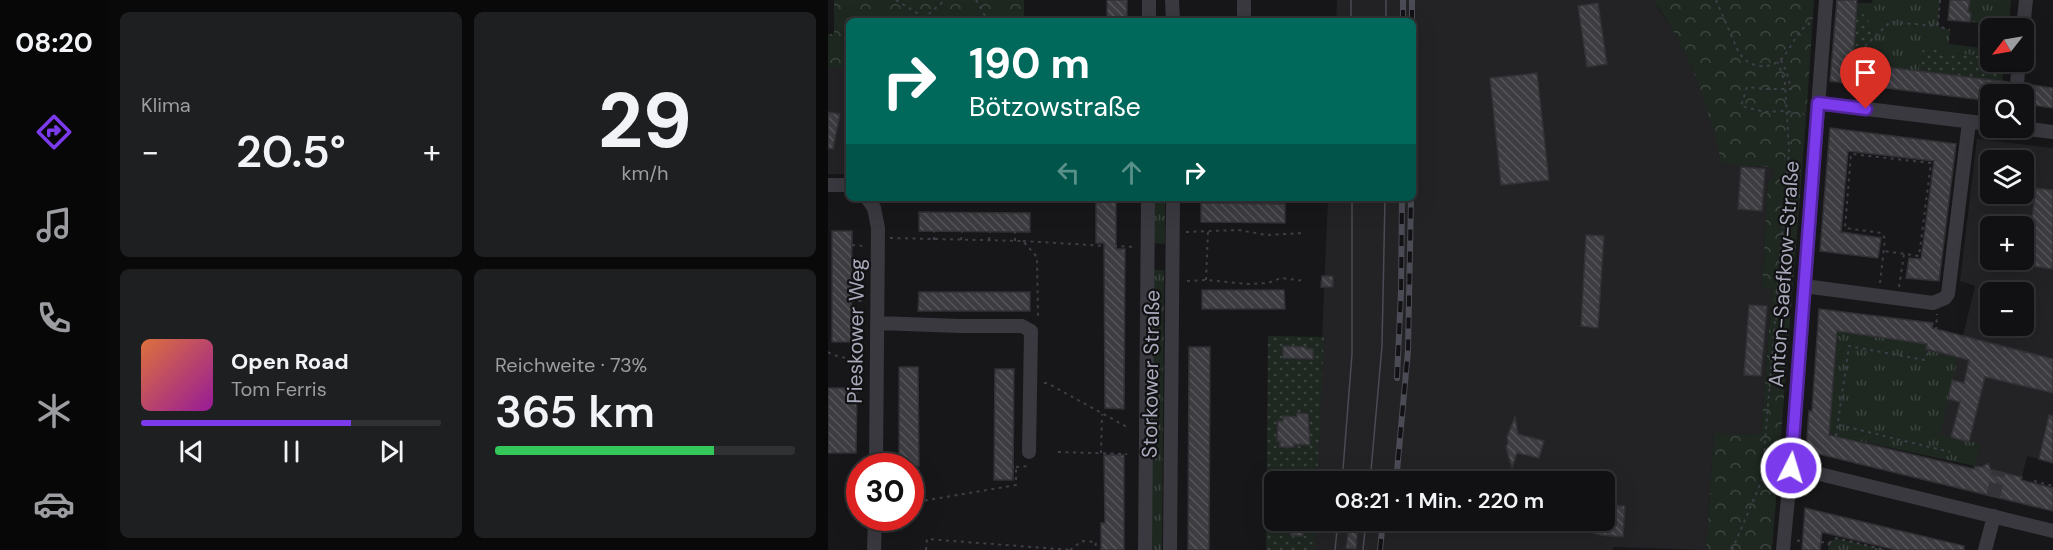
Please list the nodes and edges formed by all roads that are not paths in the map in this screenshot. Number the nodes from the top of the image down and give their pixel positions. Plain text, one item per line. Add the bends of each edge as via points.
1 (1149, 0) edge
2 (1172, 0) edge
3 (1826, 0) edge
4 (2026, 0) edge
5 (1149, 18) edge
6 (1173, 18) edge
7 (2024, 18) edge
8 (2018, 72) edge
9 (2017, 83) dead end
10 (1818, 103) junction
11 (1969, 122) junction
12 (1980, 123) edge
13 (2034, 130) edge
14 (2053, 132) edge
15 (828, 185) edge
16 (846, 185) edge
17 (869, 201) edge
18 (1148, 201) edge
19 (1173, 201) edge
20 (1148, 256) junction
21 (1173, 256) junction
22 (1804, 286) junction
23 (878, 323) junction
24 (1029, 452) dead end
25 (876, 453) edge
26 (1791, 468) junction
27 (1995, 516) junction
28 (875, 531) edge
29 (2053, 531) edge
30 (874, 550) edge
31 (1145, 550) edge
32 (1170, 550) edge
33 (1783, 550) edge
34 (1985, 550) edge

1 - 5 street
2 - 6 street
3 - 10 street, Anton-Saefkow-Straße
4 - 7 street
8 - 9 street
10 - 11 street
10 - 22 street, Anton-Saefkow-Straße
11 - 12 street
11 - 22 street via 1945,298 1933,303
13 - 14 street
15 - 16 street
17 - 23 street, Pieskower Weg via 874,208 878,237
18 - 20 street, Storkower Straße
19 - 21 street, Storkower Straße
20 - 21 street
20 - 31 street, Storkower Straße
21 - 32 street, Storkower Straße
22 - 26 street, Anton-Saefkow-Straße
23 - 24 street via 1022,326 1030,331
23 - 25 street, Pieskower Weg
26 - 27 street
26 - 33 street, Anton-Saefkow-Straße
27 - 29 street
27 - 34 street
28 - 30 street

